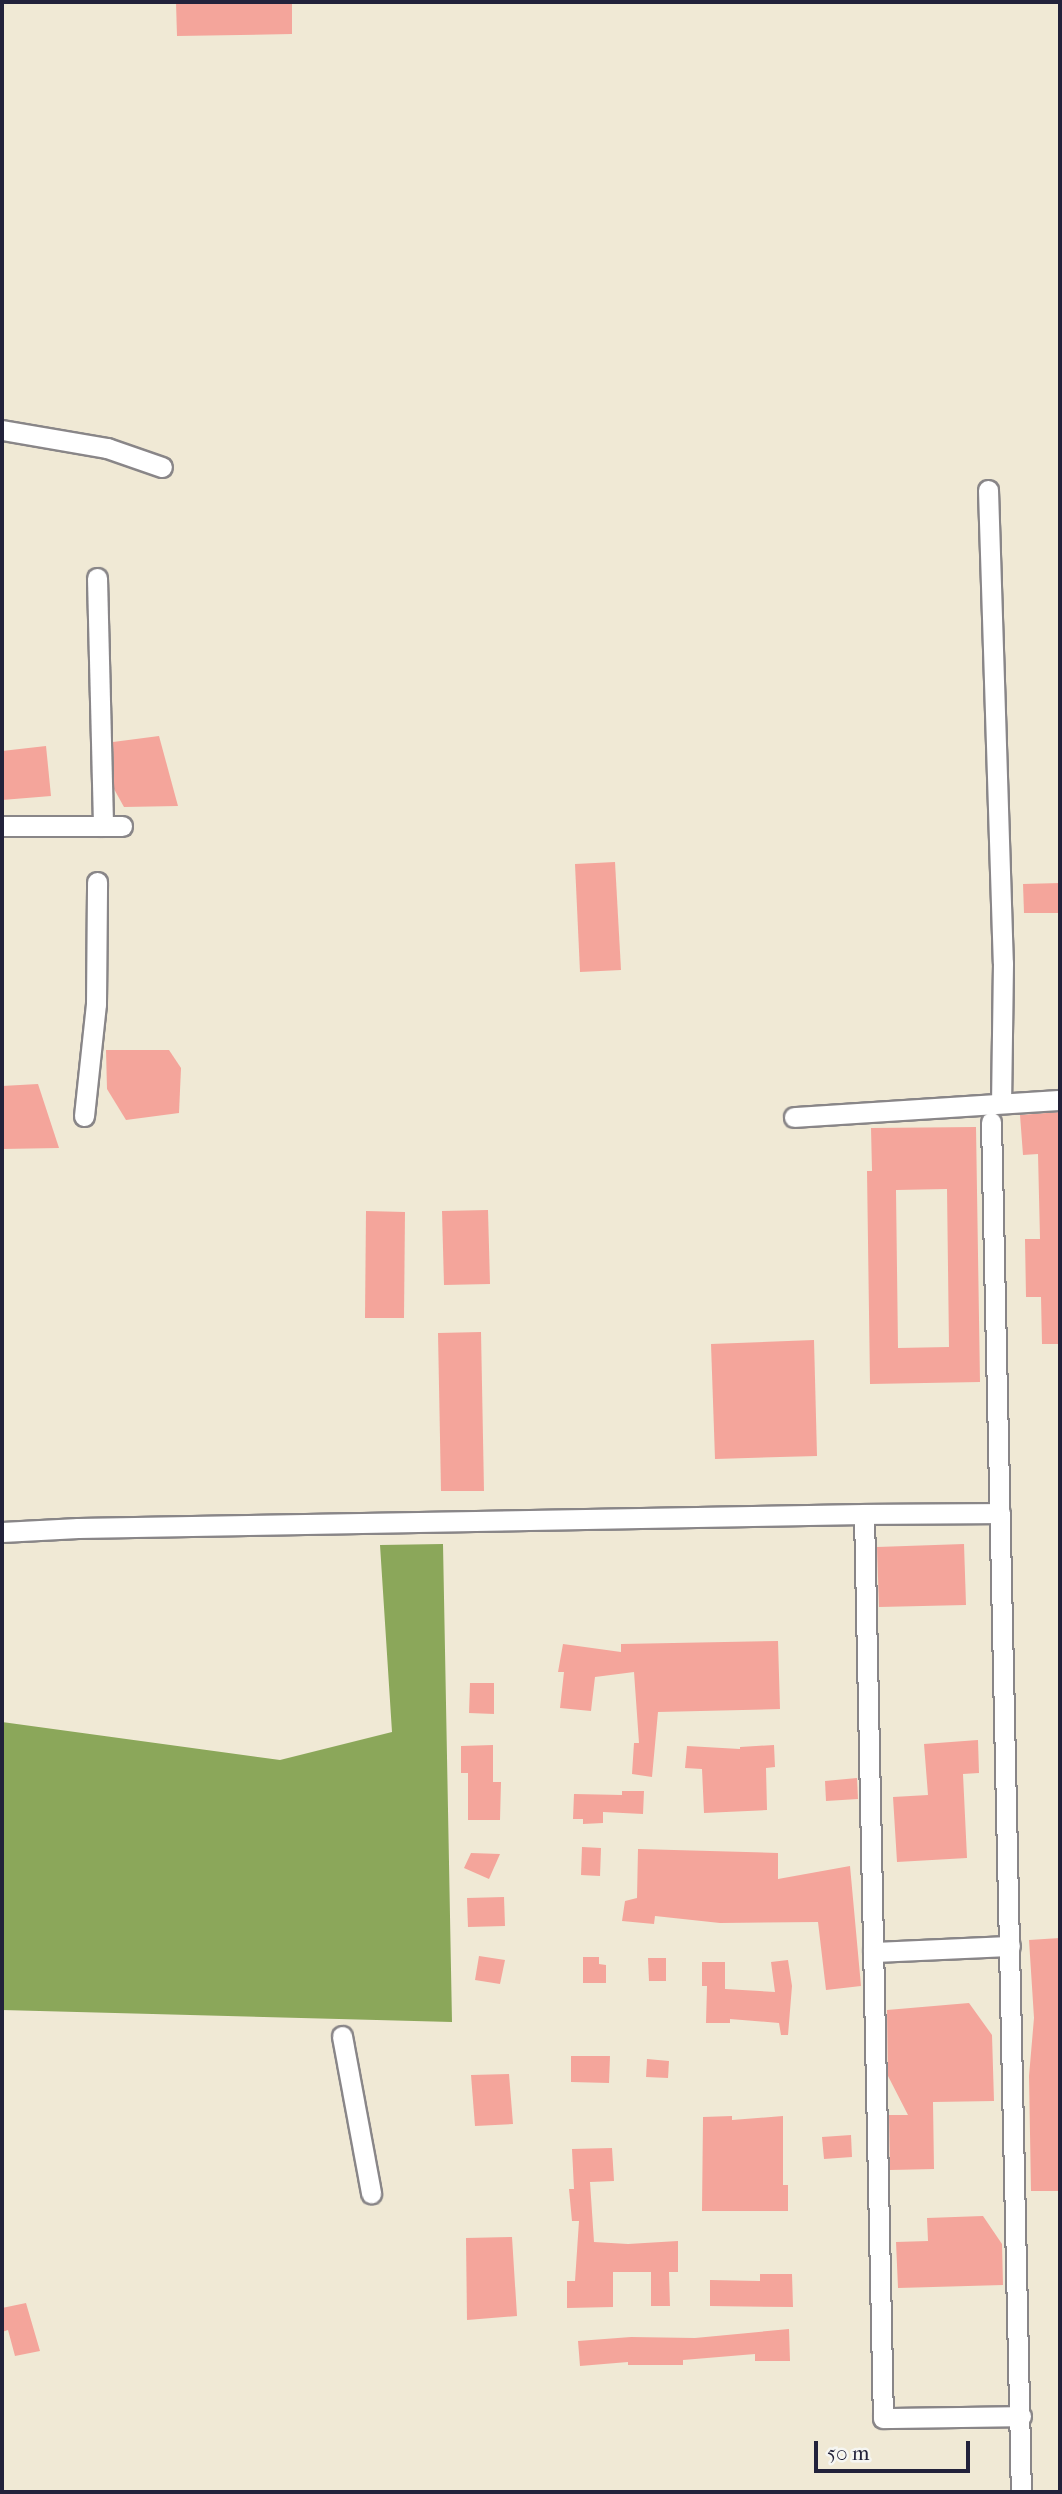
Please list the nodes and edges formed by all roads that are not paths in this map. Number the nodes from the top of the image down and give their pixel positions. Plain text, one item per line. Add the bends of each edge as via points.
1 (2, 430) edge
2 (162, 467) dead end
3 (988, 490) dead end
4 (97, 578) dead end
5 (2, 826) edge
6 (97, 882) dead end
7 (1060, 1100) edge
8 (1001, 1102) junction
9 (84, 1116) dead end
10 (794, 1117) dead end
11 (991, 1122) dead end
12 (1000, 1513) junction
13 (864, 1514) junction
14 (2, 1532) edge
15 (1010, 1946) junction
16 (873, 1952) junction
17 (342, 2036) dead end
18 (371, 2193) dead end
19 (1021, 2416) junction
20 (1021, 2492) edge

1 - 2 street via 107,448
3 - 8 street via 1003,963
4 - 5 street via 112,825
6 - 9 street via 96,1004
7 - 8 street
8 - 10 street
11 - 12 street
12 - 13 street
12 - 15 street
13 - 14 street
13 - 16 street
15 - 16 street
15 - 19 street
16 - 19 street via 883,2418
17 - 18 street
19 - 20 street

